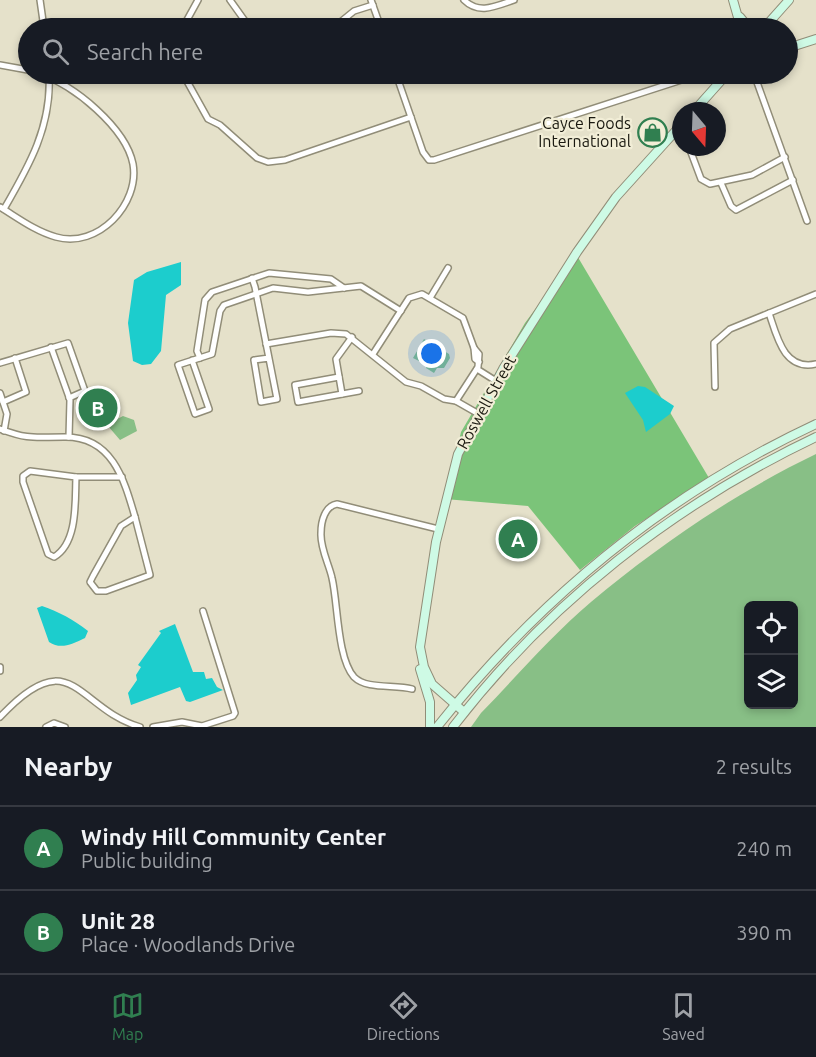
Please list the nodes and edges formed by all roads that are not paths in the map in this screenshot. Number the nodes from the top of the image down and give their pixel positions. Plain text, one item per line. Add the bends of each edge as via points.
1 (40, 0) edge
2 (198, 0) edge
3 (230, 0) edge
4 (464, 0) edge
5 (514, 0) edge
6 (733, 0) edge
7 (789, 0) edge
8 (372, 3) edge
9 (737, 13) junction
10 (776, 17) edge
11 (43, 18) edge
12 (188, 18) edge
13 (243, 18) edge
14 (345, 18) edge
15 (377, 18) edge
16 (738, 18) edge
17 (741, 18) edge
18 (816, 39) edge
19 (798, 45) edge
20 (0, 65) edge
21 (18, 68) edge
22 (49, 84) edge
23 (61, 84) edge
24 (189, 84) edge
25 (399, 84) edge
26 (659, 84) edge
27 (716, 84) edge
28 (759, 84) edge
29 (701, 102) edge
30 (411, 117) junction
31 (672, 137) edge
32 (692, 156) edge
33 (785, 157) junction
34 (793, 180) junction
35 (721, 183) junction
36 (2, 208) edge
37 (807, 221) dead end
38 (448, 268) dead end
39 (252, 278) junction
40 (345, 288) junction
41 (256, 294) junction
42 (816, 294) edge
43 (430, 298) junction
44 (401, 311) junction
45 (770, 313) junction
46 (352, 337) junction
47 (266, 344) junction
48 (51, 347) junction
49 (373, 354) junction
50 (15, 358) junction
51 (200, 358) junction
52 (269, 358) junction
53 (192, 360) junction
54 (0, 363) edge
55 (816, 364) edge
56 (477, 369) junction
57 (339, 377) junction
58 (496, 381) junction
59 (716, 387) dead end
60 (359, 391) dead end
61 (0, 393) edge
62 (342, 394) junction
63 (69, 398) junction
64 (456, 401) junction
65 (3, 402) junction
66 (477, 413) junction
67 (816, 424) edge
68 (2, 430) edge
69 (69, 437) junction
70 (816, 437) edge
71 (76, 477) junction
72 (122, 477) junction
73 (135, 517) junction
74 (438, 529) junction
75 (203, 611) dead end
76 (420, 647) junction
77 (412, 689) dead end
78 (455, 705) junction
79 (464, 712) junction
80 (0, 717) edge
81 (176, 725) edge
82 (208, 726) edge
83 (46, 727) edge
84 (65, 727) edge
85 (140, 727) edge
86 (153, 727) edge
87 (430, 727) edge
88 (437, 727) edge
89 (453, 727) edge

1 - 11 street
2 - 12 street
3 - 13 street
4 - 5 street via 482,9
6 - 9 main road
7 - 10 main road
8 - 14 street
8 - 15 street
9 - 16 main road
9 - 17 main road
18 - 19 main road
20 - 21 street
22 - 36 street via 42,135 32,160
23 - 36 street via 101,114 121,140 133,163 129,197 111,222 85,237 70,239 40,231
24 - 30 street via 208,119 268,162 285,160
25 - 30 street
26 - 30 street via 438,159 426,157
27 - 29 main road
28 - 33 street
31 - 58 main road, Roswell Street via 606,211
32 - 35 street via 701,178 710,184
33 - 34 street
33 - 35 street via 752,175
34 - 35 street via 736,210
34 - 37 street
38 - 43 street
39 - 40 street via 269,273 331,279
39 - 41 street
39 - 51 street via 207,296 197,351
40 - 41 street via 308,292 273,288
40 - 44 street via 361,286
41 - 47 street
41 - 51 street via 221,308 212,354
42 - 45 street
43 - 44 street via 414,295
43 - 56 street via 463,318 479,362
44 - 49 street
45 - 55 street via 789,358 801,365
45 - 59 street via 730,329 714,343
46 - 47 street via 331,333
46 - 49 street
46 - 57 street via 337,356
47 - 52 street
48 - 50 street
48 - 63 street
48 - 63 street via 68,343 75,360 85,391
49 - 64 street via 406,382
50 - 54 street
50 - 65 street via 26,392
51 - 53 street
52 - 52 street via 277,399 261,402 254,360
53 - 53 street via 178,365 195,414 209,409
56 - 58 street
56 - 64 street
57 - 62 street
57 - 62 street via 295,385 298,402
58 - 66 main road, Roswell Street
60 - 62 street
61 - 65 street
63 - 69 street
64 - 66 street
65 - 68 street via 7,414
66 - 74 main road, Roswell Street via 458,454
67 - 78 main road via 728,469 628,535 529,622
68 - 69 street via 24,438
69 - 72 street via 85,439 104,450
70 - 79 main road via 714,492 626,554 541,628
71 - 71 street via 30,471 23,476 51,556 60,552 72,528
71 - 72 street
72 - 73 street
73 - 73 street via 121,526 93,576 90,582 97,591 150,575
74 - 76 main road, Roswell Street
74 - 77 street via 338,504 327,510 321,532 344,657 351,672 360,682
75 - 82 street via 236,711
76 - 78 main road, Roswell Street via 432,684
76 - 87 main road via 418,661 430,702
78 - 79 main road, Roswell Street
78 - 88 main road
79 - 89 main road
80 - 85 street via 40,685 58,682 78,687 112,716
81 - 82 street
81 - 86 street
83 - 84 street via 57,723

